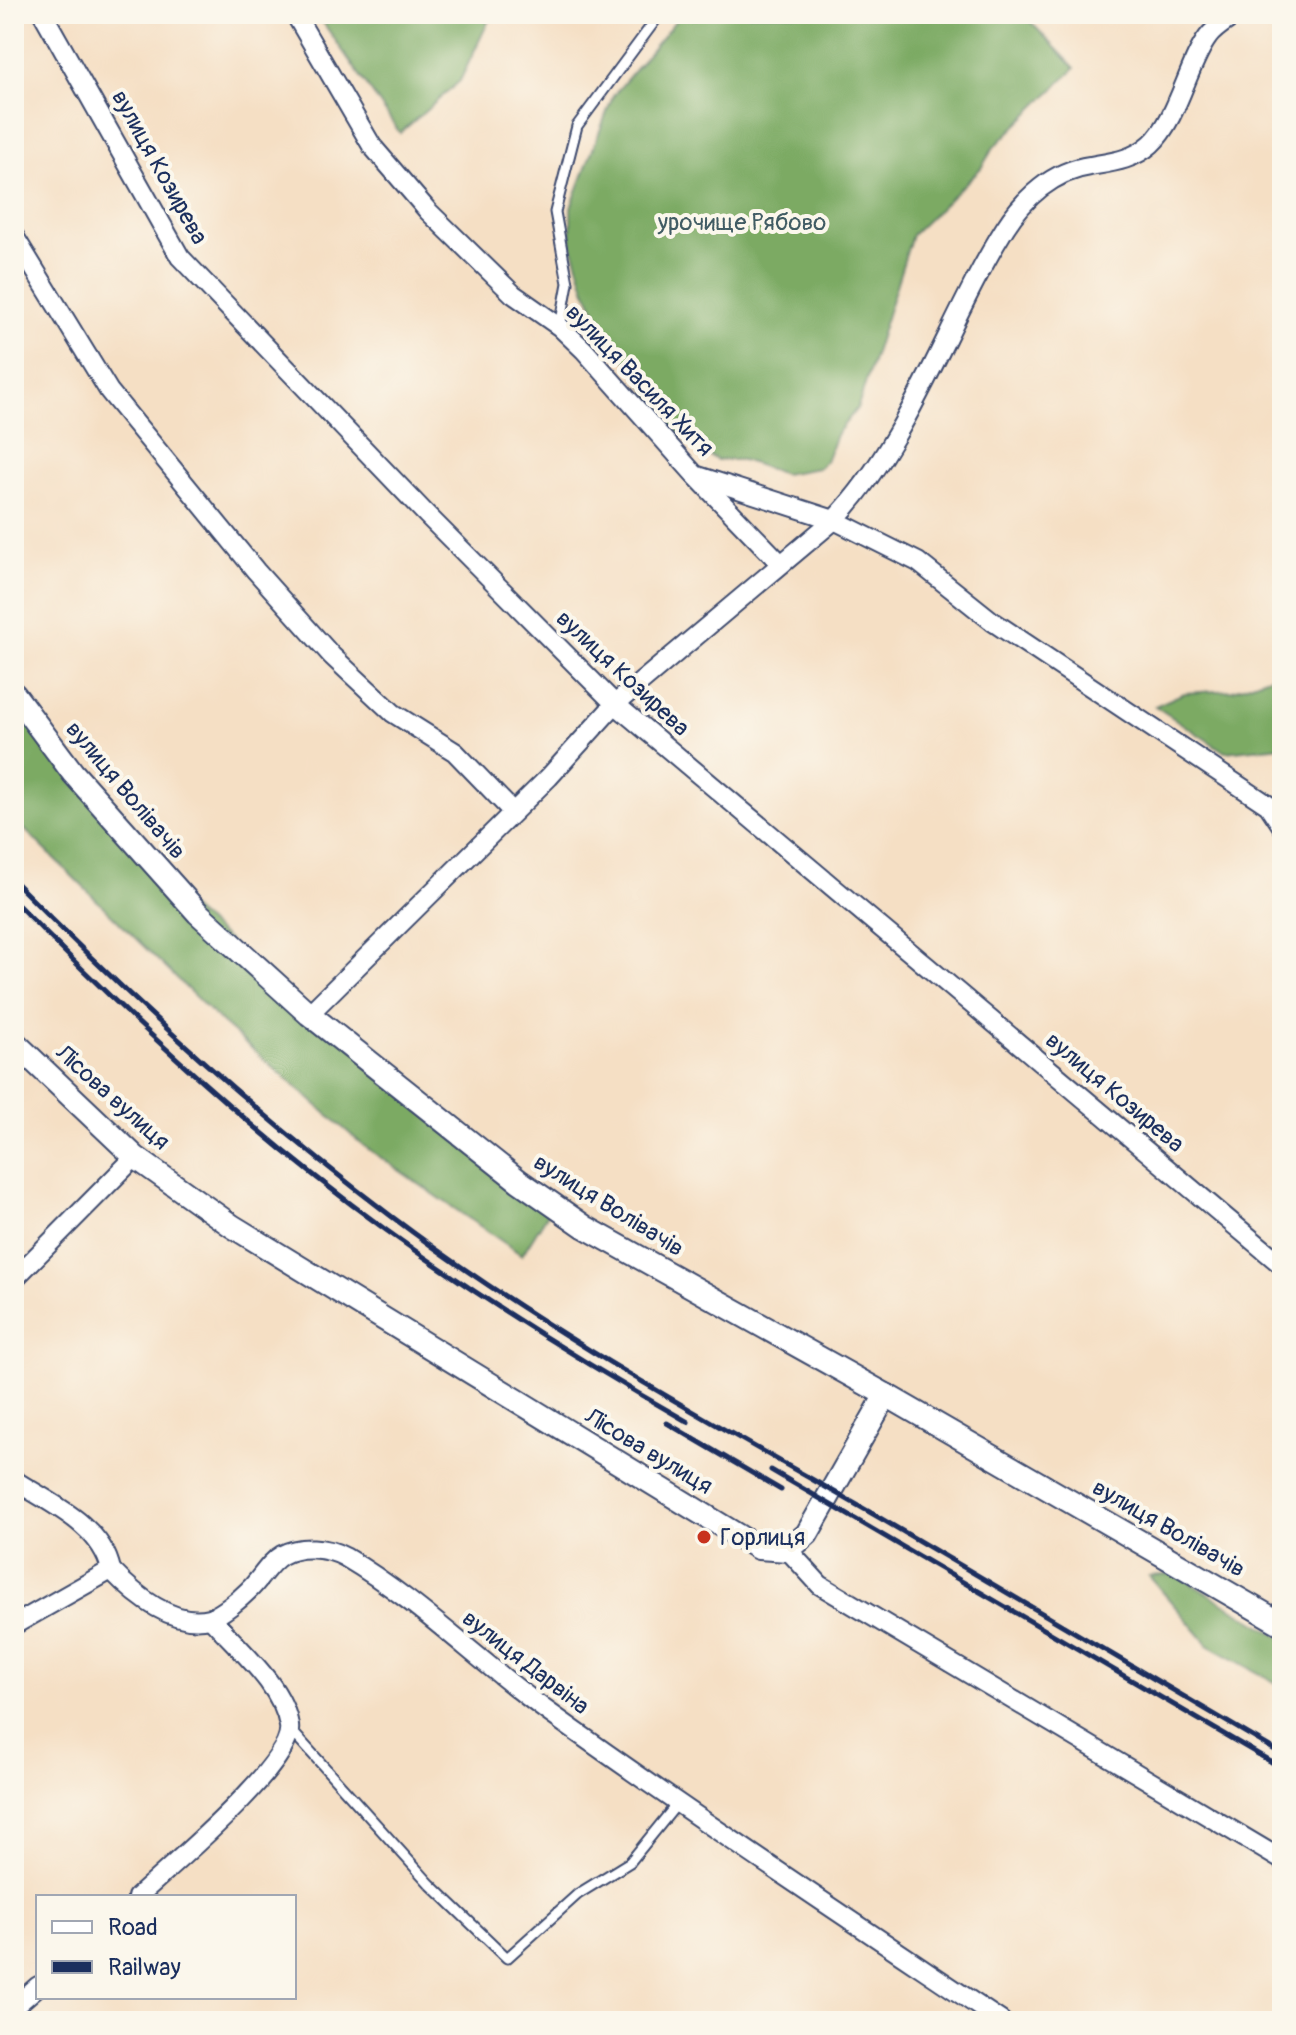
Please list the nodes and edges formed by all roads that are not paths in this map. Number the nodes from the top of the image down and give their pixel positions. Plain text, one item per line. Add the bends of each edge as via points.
1 (43, 14) edge
2 (295, 14) edge
3 (660, 14) edge
4 (1236, 14) edge
5 (14, 236) edge
6 (560, 327) junction
7 (695, 475) junction
8 (834, 520) junction
9 (779, 562) junction
10 (14, 694) edge
11 (615, 704) junction
12 (512, 811) junction
13 (1282, 826) edge
14 (309, 1014) junction
15 (14, 1042) edge
16 (135, 1157) junction
17 (1282, 1265) edge
18 (14, 1279) edge
19 (886, 1395) junction
20 (14, 1480) edge
21 (788, 1550) junction
22 (111, 1570) junction
23 (211, 1618) junction
24 (1282, 1624) edge
25 (14, 1625) edge
26 (290, 1729) junction
27 (677, 1804) junction
28 (1282, 1860) edge
29 (139, 1895) edge
30 (36, 1988) edge
31 (14, 2007) edge
32 (1001, 2021) edge

1 - 11 street, вулиця Козирева via 180,257
2 - 6 street, вулиця Василя Хитя via 372,146 513,294
3 - 6 lane via 577,126 555,212 568,283
4 - 8 street via 1208,37 1153,142 1113,164 1087,166 1055,178 1031,194 1005,228 856,497
5 - 12 street via 109,391 256,571 342,666 393,713 455,752
6 - 7 street, вулиця Василя Хитя
7 - 8 street, вулиця Василя Хитя
7 - 9 street
8 - 9 street
8 - 13 street, вулиця Василя Хитя via 918,562 992,621 1247,789 1268,805
9 - 11 street
10 - 14 street, вулиця Волівачів via 139,850 198,913
11 - 12 street
11 - 17 street, вулиця Козирева
12 - 14 street
14 - 19 street, вулиця Волівачів via 585,1227
15 - 16 street, Лісова вулиця
16 - 18 street
16 - 21 street, Лісова вулиця via 232,1226 758,1548
19 - 21 street via 820,1515 798,1545
19 - 24 street, вулиця Волівачів
20 - 22 street via 91,1532 108,1554
21 - 28 street via 820,1585
22 - 23 street via 155,1607 186,1618
22 - 25 street
23 - 26 street via 280,1698
23 - 27 street, вулиця Дарвіна via 249,1590 280,1555 313,1547 342,1555
26 - 27 lane via 430,1884 507,1958 578,1894 630,1862
26 - 29 street via 284,1750 239,1803
27 - 32 street, вулиця Дарвіна
30 - 31 street

